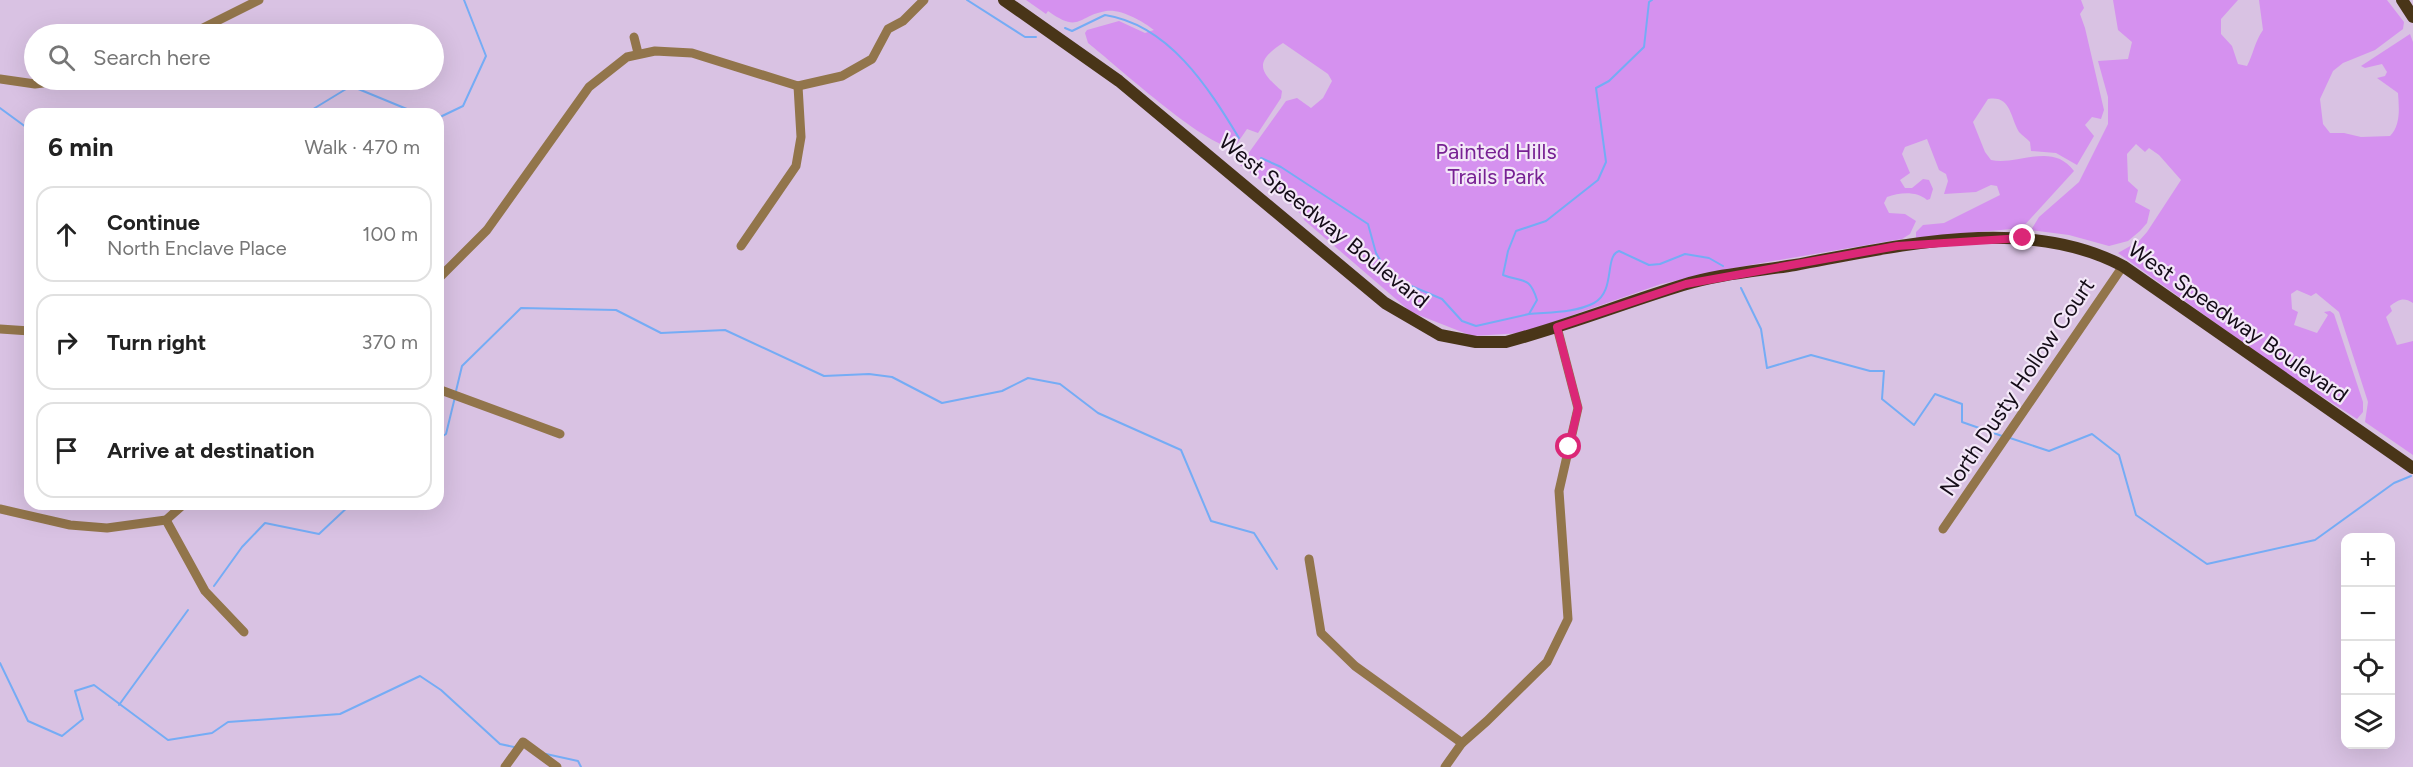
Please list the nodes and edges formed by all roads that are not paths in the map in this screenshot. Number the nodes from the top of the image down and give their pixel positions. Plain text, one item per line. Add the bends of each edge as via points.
1 (259, 0) edge
2 (924, 0) edge
3 (1004, 0) edge
4 (2402, 0) edge
5 (2413, 17) edge
6 (211, 24) edge
7 (634, 37) dead end
8 (638, 53) junction
9 (0, 79) edge
10 (24, 82) edge
11 (798, 86) junction
12 (741, 246) dead end
13 (2123, 266) junction
14 (444, 273) edge
15 (1557, 327) junction
16 (0, 329) edge
17 (24, 331) edge
18 (444, 391) edge
19 (560, 434) dead end
20 (2413, 468) edge
21 (0, 509) edge
22 (177, 510) edge
23 (166, 520) junction
24 (1943, 530) dead end
25 (1309, 560) dead end
26 (244, 632) dead end
27 (1461, 743) junction
28 (505, 767) edge
29 (557, 767) edge
30 (1445, 767) edge

1 - 6 street
2 - 11 street via 903,21 888,29 872,58 842,76
3 - 15 main road, West Speedway Boulevard via 1119,81 1376,296 1421,326 1440,335 1476,342 1506,342
4 - 5 main road
7 - 8 street
8 - 11 street via 692,53
8 - 14 street via 589,87 487,230
9 - 10 street
11 - 12 street via 801,137 796,166
13 - 15 main road, West Speedway Boulevard via 2073,245 2023,238 1897,246 1686,284
13 - 20 main road, West Speedway Boulevard
13 - 24 street, North Dusty Hollow Court
15 - 27 street via 1578,408 1559,491 1568,619 1547,662
16 - 17 street
18 - 19 street
21 - 23 street via 70,525 107,528
22 - 23 street
23 - 26 street via 205,591
25 - 27 street via 1321,633 1355,666
27 - 30 street
28 - 29 street via 522,742

